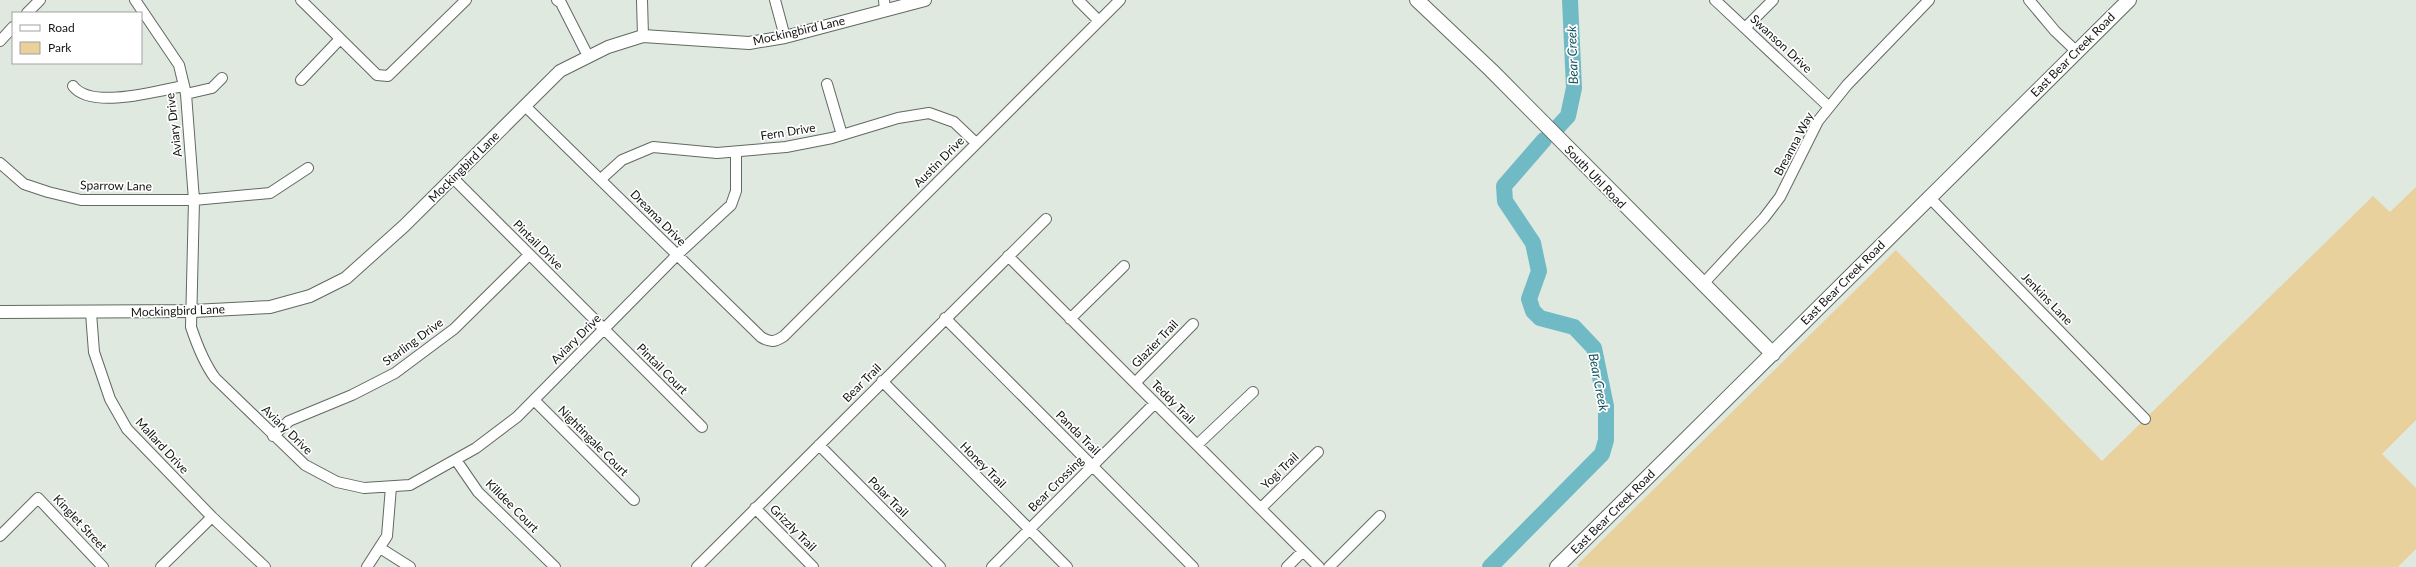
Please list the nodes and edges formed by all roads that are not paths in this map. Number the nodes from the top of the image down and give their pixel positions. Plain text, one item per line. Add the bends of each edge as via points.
1 (40, 0) edge
2 (135, 0) edge
3 (301, 0) edge
4 (466, 0) edge
5 (557, 0) edge
6 (642, 0) edge
7 (775, 0) edge
8 (925, 0) edge
9 (1078, 0) edge
10 (1120, 0) edge
11 (1417, 0) edge
12 (1715, 0) edge
13 (1773, 0) edge
14 (1929, 0) edge
15 (2029, 0) edge
16 (2129, 0) edge
17 (884, 5) edge
18 (28, 12) edge
19 (1099, 21) junction
20 (12, 28) edge
21 (1745, 28) junction
22 (642, 36) junction
23 (785, 37) junction
24 (340, 39) junction
25 (0, 41) edge
26 (2077, 52) junction
27 (588, 56) junction
28 (222, 78) dead end
29 (300, 80) dead end
30 (828, 84) dead end
31 (73, 86) dead end
32 (184, 90) junction
33 (525, 106) junction
34 (1829, 107) junction
35 (842, 135) junction
36 (976, 143) junction
37 (736, 152) junction
38 (0, 163) edge
39 (308, 168) dead end
40 (453, 178) junction
41 (601, 179) junction
42 (1929, 197) junction
43 (194, 200) junction
44 (1046, 218) dead end
45 (529, 255) junction
46 (677, 255) junction
47 (1008, 256) junction
48 (1124, 266) dead end
49 (1702, 285) junction
50 (193, 311) junction
51 (0, 312) edge
52 (91, 313) junction
53 (945, 318) junction
54 (1070, 319) junction
55 (1193, 324) dead end
56 (604, 329) junction
57 (776, 341) joint
58 (1773, 354) junction
59 (882, 381) junction
60 (1135, 383) junction
61 (1253, 392) dead end
62 (534, 400) junction
63 (1155, 403) junction
64 (2145, 419) dead end
65 (702, 427) dead end
66 (273, 436) junction
67 (819, 445) junction
68 (1197, 445) junction
69 (1318, 452) dead end
70 (456, 460) junction
71 (1092, 466) junction
72 (390, 487) junction
73 (634, 500) dead end
74 (755, 508) junction
75 (1261, 508) junction
76 (1380, 516) dead end
77 (212, 517) junction
78 (1029, 530) junction
79 (0, 536) edge
80 (380, 548) junction
81 (1303, 551) junction
82 (103, 567) edge
83 (161, 567) edge
84 (266, 567) edge
85 (367, 567) edge
86 (410, 567) edge
87 (554, 567) edge
88 (697, 567) edge
89 (814, 567) edge
90 (940, 567) edge
91 (992, 567) edge
92 (1066, 567) edge
93 (1193, 567) edge
94 (1287, 567) edge
95 (1319, 567) edge
96 (1329, 567) edge
97 (1558, 567) edge

1 - 18 street
2 - 32 street, Aviary Drive via 179,65
3 - 24 street
4 - 24 street via 388,76 377,74
5 - 27 street via 561,2
6 - 22 street
7 - 23 street
8 - 17 street, Mockingbird Lane
9 - 19 street
10 - 19 street, Austin Drive
11 - 49 main road, South Uhl Road via 1491,70
12 - 21 street, Swanson Drive
13 - 21 street
14 - 34 street, Breanna Way
15 - 26 street
16 - 26 main road, East Bear Creek Road
17 - 23 street, Mockingbird Lane
19 - 36 street, Austin Drive
20 - 25 street
21 - 34 street, Swanson Drive
22 - 23 street, Mockingbird Lane via 749,43
22 - 27 street, Mockingbird Lane
24 - 29 street
26 - 42 main road, East Bear Creek Road
27 - 33 street, Mockingbird Lane via 560,71
28 - 32 street via 212,88
30 - 35 street
31 - 32 street via 77,91 94,97 130,97
32 - 43 street, Aviary Drive
33 - 40 street, Mockingbird Lane
33 - 41 street, Dreama Drive
34 - 49 street, Breanna Way via 1818,121 1780,197
35 - 36 street, Fern Drive via 898,118 930,113 954,122
35 - 37 street, Fern Drive via 786,147
36 - 57 street, Austin Drive via 784,336
37 - 41 street, Fern Drive via 717,153 652,147 622,160
37 - 46 street, Aviary Drive via 736,192 731,206
38 - 43 street, Sparrow Lane via 24,184 81,200
39 - 43 street, Sparrow Lane via 270,193
40 - 45 street, Pintail Drive
40 - 50 street, Mockingbird Lane via 346,278 310,296 270,307
41 - 46 street, Dreama Drive
42 - 58 main road, East Bear Creek Road
42 - 64 street, Jenkins Lane
43 - 50 street, Aviary Drive
44 - 47 street, Bear Trail
45 - 56 street, Pintail Drive
45 - 66 street, Starling Drive via 454,329 395,373 352,395 289,421
46 - 56 street, Aviary Drive
46 - 57 street, Dreama Drive via 761,337 769,342
47 - 53 street, Bear Trail
47 - 54 street, Teddy Trail
48 - 54 street
49 - 58 main road, South Uhl Road
50 - 52 street, Mockingbird Lane
50 - 66 street, Aviary Drive via 191,327 208,368
51 - 52 street, Mockingbird Lane
52 - 77 street, Mallard Drive via 94,352 110,399 127,429
53 - 59 street, Bear Trail
53 - 71 street, Panda Trail
54 - 60 street, Teddy Trail
55 - 60 street, Glazier Trail
56 - 62 street, Aviary Drive
56 - 65 street, Pintail Court
58 - 97 main road, East Bear Creek Road
59 - 67 street, Bear Trail
59 - 78 street, Honey Trail
60 - 63 street, Teddy Trail
61 - 68 street
62 - 70 street, Aviary Drive via 517,416
62 - 73 street, Nightingale Court
63 - 68 street, Teddy Trail
63 - 71 street, Bear Crossing
66 - 72 street, Aviary Drive via 305,465 337,482 364,488
67 - 74 street, Bear Trail
67 - 90 street, Polar Trail
68 - 75 street, Teddy Trail
69 - 75 street, Yogi Trail
70 - 72 street, Aviary Drive via 410,485
70 - 87 street, Killdee Court via 478,492
71 - 78 street, Bear Crossing
71 - 93 street, Panda Trail
72 - 80 street via 388,536
74 - 88 street, Bear Trail
74 - 89 street, Grizzly Trail
75 - 81 street, Teddy Trail
76 - 96 street
77 - 83 street
77 - 84 street, Mallard Drive
78 - 91 street, Bear Crossing
78 - 92 street, Honey Trail
79 - 82 street, Kinglet Street via 38,498
80 - 85 street
80 - 86 street
81 - 94 street
81 - 95 street, Teddy Trail

